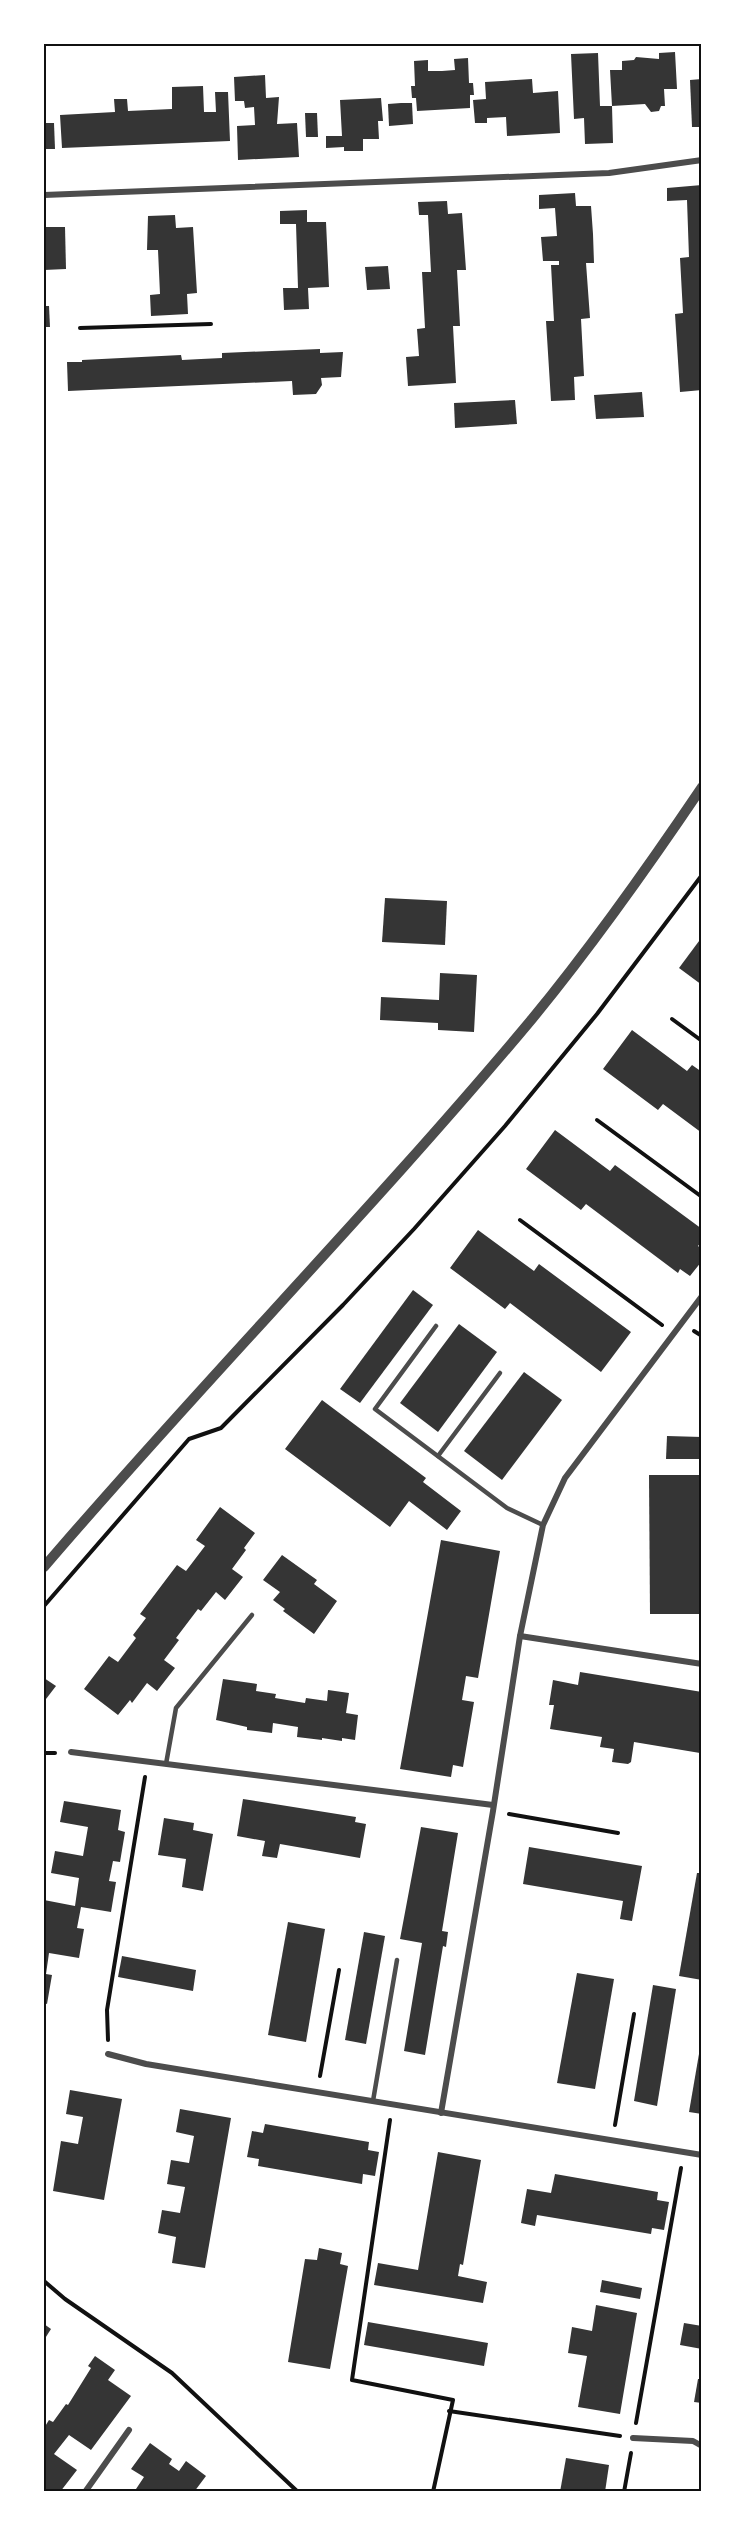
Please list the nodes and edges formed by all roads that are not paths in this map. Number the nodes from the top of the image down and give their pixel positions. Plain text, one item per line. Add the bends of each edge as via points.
1 (702, 160) edge
2 (44, 195) edge
3 (702, 787) edge
4 (702, 1296) edge
5 (436, 1326) dead end
6 (500, 1373) dead end
7 (438, 1456) junction
8 (543, 1525) junction
9 (44, 1567) edge
10 (252, 1615) dead end
11 (520, 1636) junction
12 (702, 1664) edge
13 (71, 1752) dead end
14 (166, 1764) junction
15 (493, 1808) junction
16 (398, 1960) dead end
17 (108, 2054) road end
18 (373, 2101) junction
19 (441, 2113) junction
20 (702, 2155) edge
21 (129, 2430) dead end
22 (633, 2438) road end
23 (702, 2446) edge
24 (85, 2492) edge

1 - 2 street via 609,173
3 - 9 street via 652,861 532,1018
4 - 8 street via 564,1478
5 - 7 lane via 375,1409
6 - 7 lane
7 - 8 lane via 507,1508
8 - 11 street
10 - 14 lane via 176,1708
11 - 12 street
11 - 15 street
13 - 14 street
14 - 15 street
15 - 19 street
16 - 18 lane
17 - 18 street via 146,2064
18 - 19 street
19 - 20 street
21 - 24 street
22 - 23 street via 693,2440

